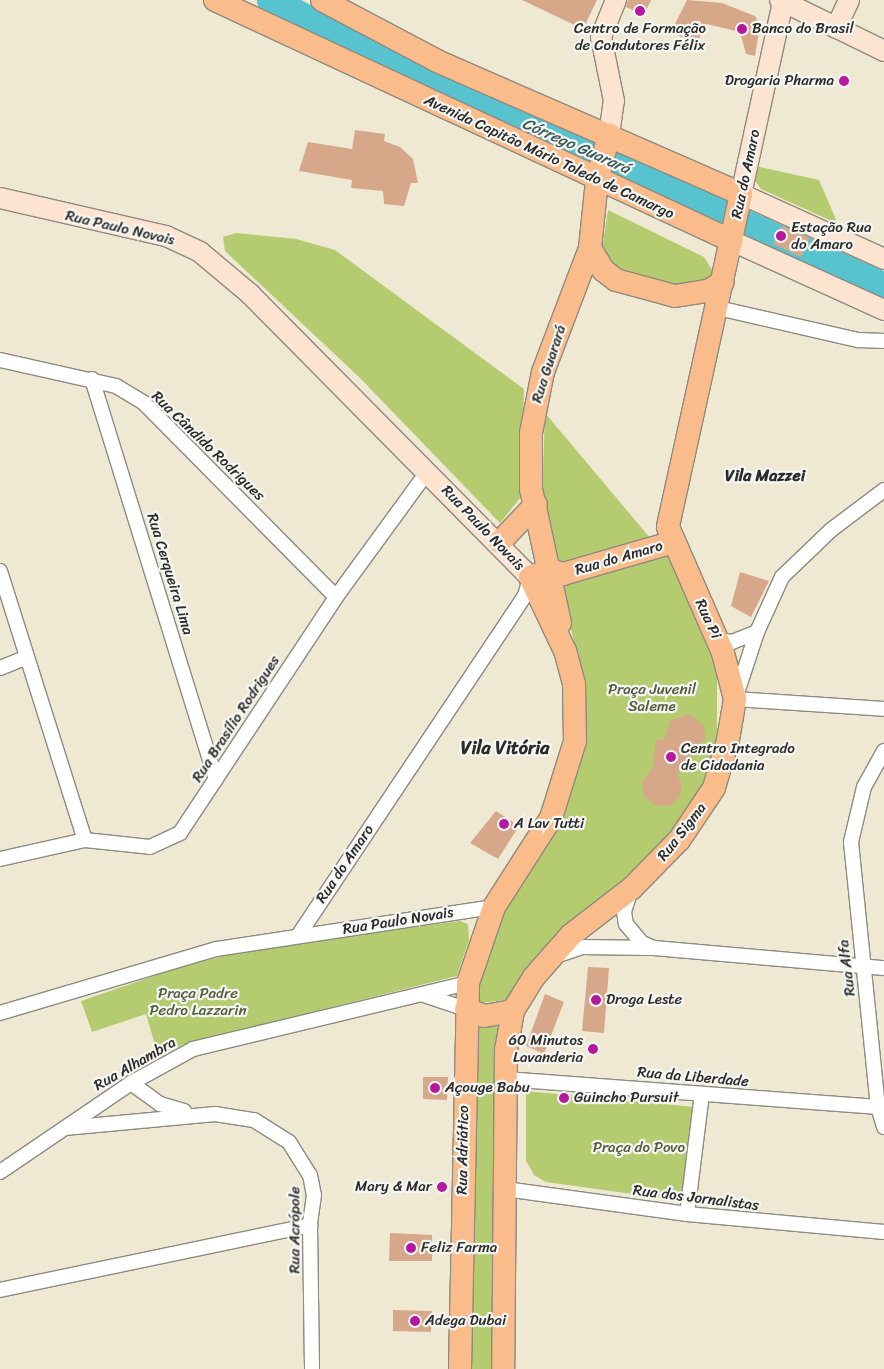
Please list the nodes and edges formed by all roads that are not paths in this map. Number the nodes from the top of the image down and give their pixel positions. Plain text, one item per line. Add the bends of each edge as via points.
1 (215, 0) edge
2 (322, 0) edge
3 (616, 0) edge
4 (849, 0) edge
5 (782, 1) edge
6 (836, 28) junction
7 (884, 51) edge
8 (603, 157) junction
9 (0, 198) edge
10 (736, 218) junction
11 (590, 248) junction
12 (884, 259) edge
13 (723, 282) junction
14 (718, 308) junction
15 (884, 310) edge
16 (884, 342) edge
17 (0, 360) edge
18 (92, 379) junction
19 (427, 472) junction
20 (884, 490) edge
21 (536, 504) junction
22 (500, 542) junction
23 (674, 542) junction
24 (0, 571) edge
25 (540, 574) junction
26 (336, 597) junction
27 (757, 632) junction
28 (718, 640) junction
29 (27, 657) junction
30 (0, 668) edge
31 (735, 699) junction
32 (884, 709) edge
33 (884, 751) edge
34 (216, 779) junction
35 (85, 840) junction
36 (0, 860) edge
37 (632, 888) junction
38 (494, 907) junction
39 (298, 936) junction
40 (654, 948) junction
41 (548, 959) junction
42 (864, 966) junction
43 (884, 968) edge
44 (468, 983) junction
45 (421, 994) junction
46 (466, 1009) junction
47 (513, 1011) junction
48 (0, 1013) edge
49 (506, 1079) junction
50 (132, 1083) junction
51 (702, 1094) junction
52 (878, 1107) junction
53 (192, 1113) junction
54 (884, 1127) edge
55 (61, 1128) junction
56 (0, 1172) edge
57 (505, 1189) junction
58 (688, 1214) junction
59 (310, 1225) junction
60 (884, 1232) edge
61 (0, 1290) edge
62 (312, 1369) edge
63 (460, 1369) edge
64 (503, 1369) edge

1 - 8 main road, Avenida Capitão Mário Toledo de Camargo
2 - 8 main road, Avenida Capitão Mário Toledo de Camargo via 437,60
3 - 8 main road via 601,36 614,101
4 - 6 main road
5 - 6 main road
5 - 10 main road, Rua do Amaro
6 - 7 main road
8 - 10 main road, Avenida Capitão Mário Toledo de Camargo
8 - 10 main road, Avenida Capitão Mário Toledo de Camargo
8 - 11 main road, Rua Guarará
9 - 19 main road, Rua Paulo Novais via 166,236 200,252 250,294
10 - 12 main road, Avenida Capitão Mário Toledo de Camargo
10 - 13 main road, Rua do Amaro
10 - 15 main road, Avenida Capitão Mário Toledo de Camargo
11 - 13 main road via 603,270 616,280 675,296 708,291
11 - 21 main road, Rua Guarará via 536,402 530,450
13 - 14 main road, Rua do Amaro
14 - 16 street via 858,340
14 - 23 main road, Rua do Amaro via 669,512
17 - 18 street, Rua Cândido Rodrigues
18 - 26 street, Rua Cândido Rodrigues via 116,386 144,403
18 - 34 street, Rua Cerqueira Lima
19 - 22 main road, Rua Paulo Novais
19 - 26 street, Rua Brasílio Rodrigues
20 - 27 street, Rua Sigma via 799,558 775,590
21 - 22 main road
21 - 25 main road, Rua Guarará
22 - 25 main road, Rua Paulo Novais
23 - 25 main road, Rua do Amaro via 569,572
23 - 28 main road, Rua Pi
24 - 29 street
25 - 38 main road, Rua Guarará via 566,656 576,712 570,766 541,838
25 - 39 street, Rua do Amaro
26 - 34 street, Rua Brasílio Rodrigues
27 - 28 street via 732,642
27 - 31 street, Rua Sigma
28 - 31 main road, Rua Pi
29 - 30 street
29 - 35 street
31 - 32 street
31 - 37 main road, Rua Sigma via 724,762 710,795 679,840
33 - 42 street, Rua Alfa via 864,788 851,842
34 - 35 street, Rua Brasílio Rodrigues via 180,833 168,841 150,847
35 - 36 street, Rua Brasílio Rodrigues
37 - 40 street via 626,899 626,924 638,939
37 - 41 main road, Rua Sigma
38 - 39 street, Rua Paulo Novais
38 - 44 main road, Rua Adriático
39 - 48 street, Rua Paulo Novais via 207,952
40 - 41 street via 582,947
40 - 42 street
41 - 47 main road
42 - 43 street
42 - 52 street, Rua Alfa
44 - 45 street, Rua Alhambra
44 - 46 main road, Rua Adriático
45 - 46 street
45 - 50 street, Rua Alhambra via 228,1038 193,1049
46 - 47 main road via 484,1016
46 - 63 main road, Rua Adriático
47 - 49 main road
49 - 51 street, Rua da Liberdade
49 - 57 main road
50 - 53 street, Rua Acrópole via 160,1104
50 - 55 street, Rua Alhambra
51 - 52 street, Rua da Liberdade
51 - 58 street
52 - 54 street, Rua Alfa
53 - 55 street, Rua Acrópole
53 - 59 street, Rua Acrópole via 254,1120 290,1142 310,1175 314,1195
55 - 56 street, Rua Alhambra
57 - 58 street, Rua dos Jornalistas
57 - 64 main road
58 - 60 street, Rua dos Jornalistas
59 - 61 street
59 - 62 street, Rua Acrópole

